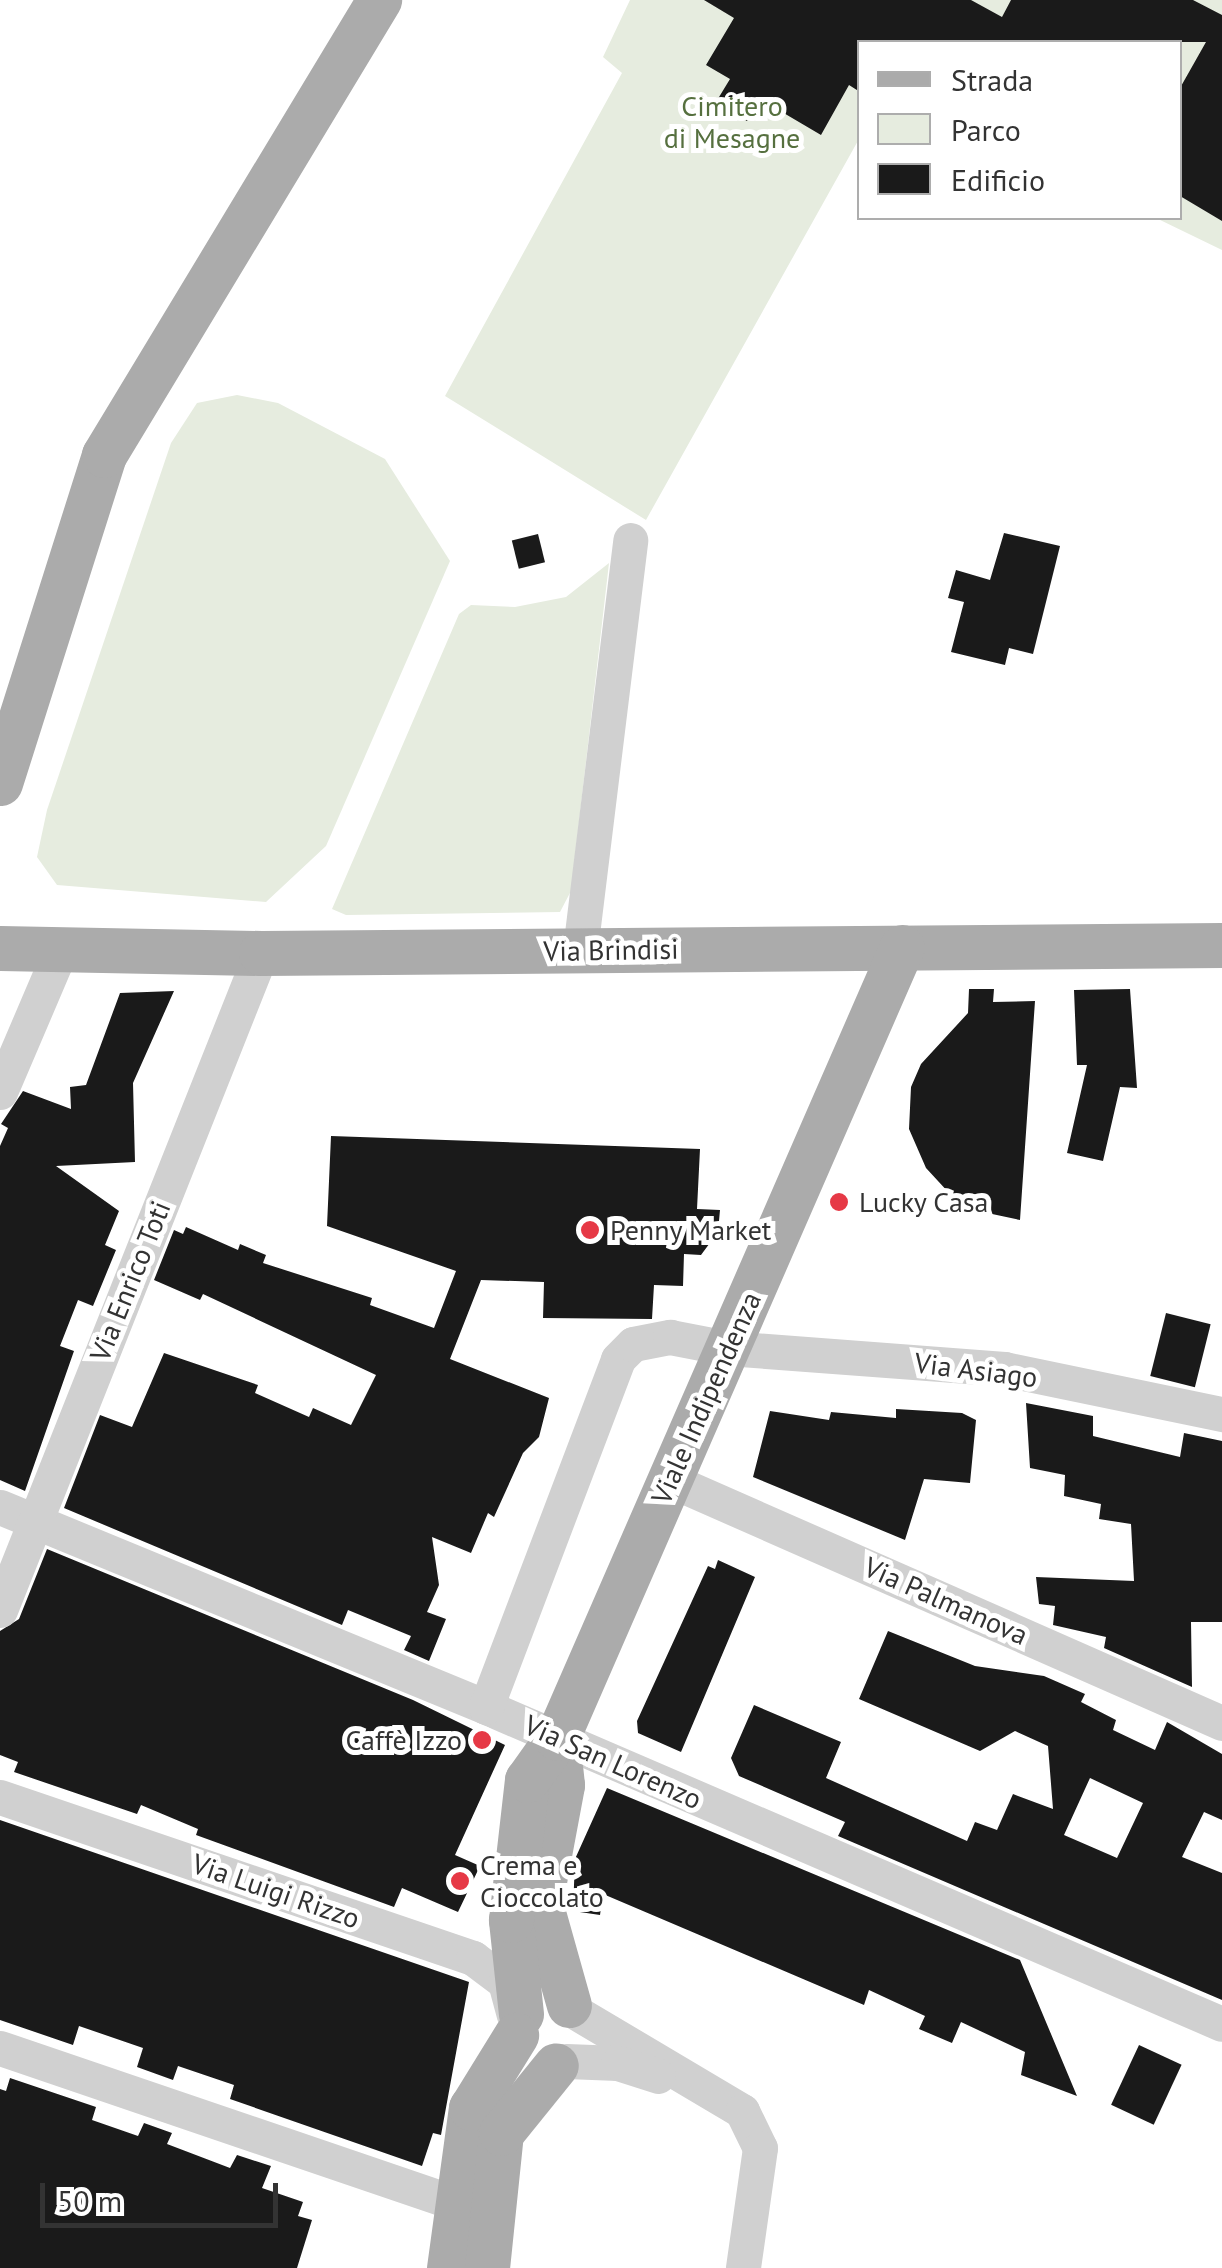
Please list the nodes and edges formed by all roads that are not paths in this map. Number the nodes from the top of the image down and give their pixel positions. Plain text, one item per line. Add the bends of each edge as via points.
1 (379, 0) edge
2 (630, 540) dead end
3 (0, 783) edge
4 (1222, 945) edge
5 (902, 947) junction
6 (0, 948) edge
7 (61, 949) junction
8 (580, 950) junction
9 (262, 954) junction
10 (0, 1092) edge
11 (727, 1348) junction
12 (1222, 1414) edge
13 (670, 1480) junction
14 (0, 1507) edge
15 (34, 1520) junction
16 (0, 1610) edge
17 (486, 1706) junction
18 (1222, 1723) edge
19 (557, 1738) junction
20 (0, 1797) edge
21 (573, 2009) junction
22 (518, 2024) junction
23 (1222, 2024) edge
24 (0, 2048) edge
25 (561, 2062) junction
26 (712, 2094) junction
27 (458, 2204) junction
28 (449, 2268) edge
29 (487, 2268) edge
30 (743, 2268) edge

1 - 3 main road via 104,455
2 - 8 street
4 - 5 main road, Via Brindisi
5 - 8 main road, Via Brindisi
5 - 11 main road, Viale Indipendenza
6 - 7 main road, Via Brindisi
7 - 9 main road, Via Brindisi
7 - 10 street
8 - 9 main road, Via Brindisi
9 - 15 street, Via Enrico Toti
11 - 12 street, Via Asiago via 1004,1368
11 - 13 main road, Viale Indipendenza
11 - 17 street, Via Asiago via 670,1336 633,1344 618,1359
13 - 18 street, Via Palmanova
13 - 19 main road, Viale Indipendenza
14 - 15 street, Via San Lorenzo
15 - 16 street, Via Enrico Toti
15 - 17 street, Via San Lorenzo
17 - 19 street, Via San Lorenzo
19 - 21 main road, Viale Indipendenza via 562,1785 540,1902
19 - 22 main road, Viale Indipendenza via 527,1780 516,1854 511,1920
19 - 23 street, Via San Lorenzo
20 - 22 street, Via Luigi Rizzo via 473,1958 505,1982
21 - 22 main road via 538,2000
21 - 25 main road via 583,2034
21 - 26 street
22 - 25 main road via 534,2062
22 - 27 main road via 471,2108
24 - 27 street
25 - 26 street via 618,2063
25 - 29 main road via 501,2133
26 - 30 street via 742,2111 760,2148
27 - 28 main road

